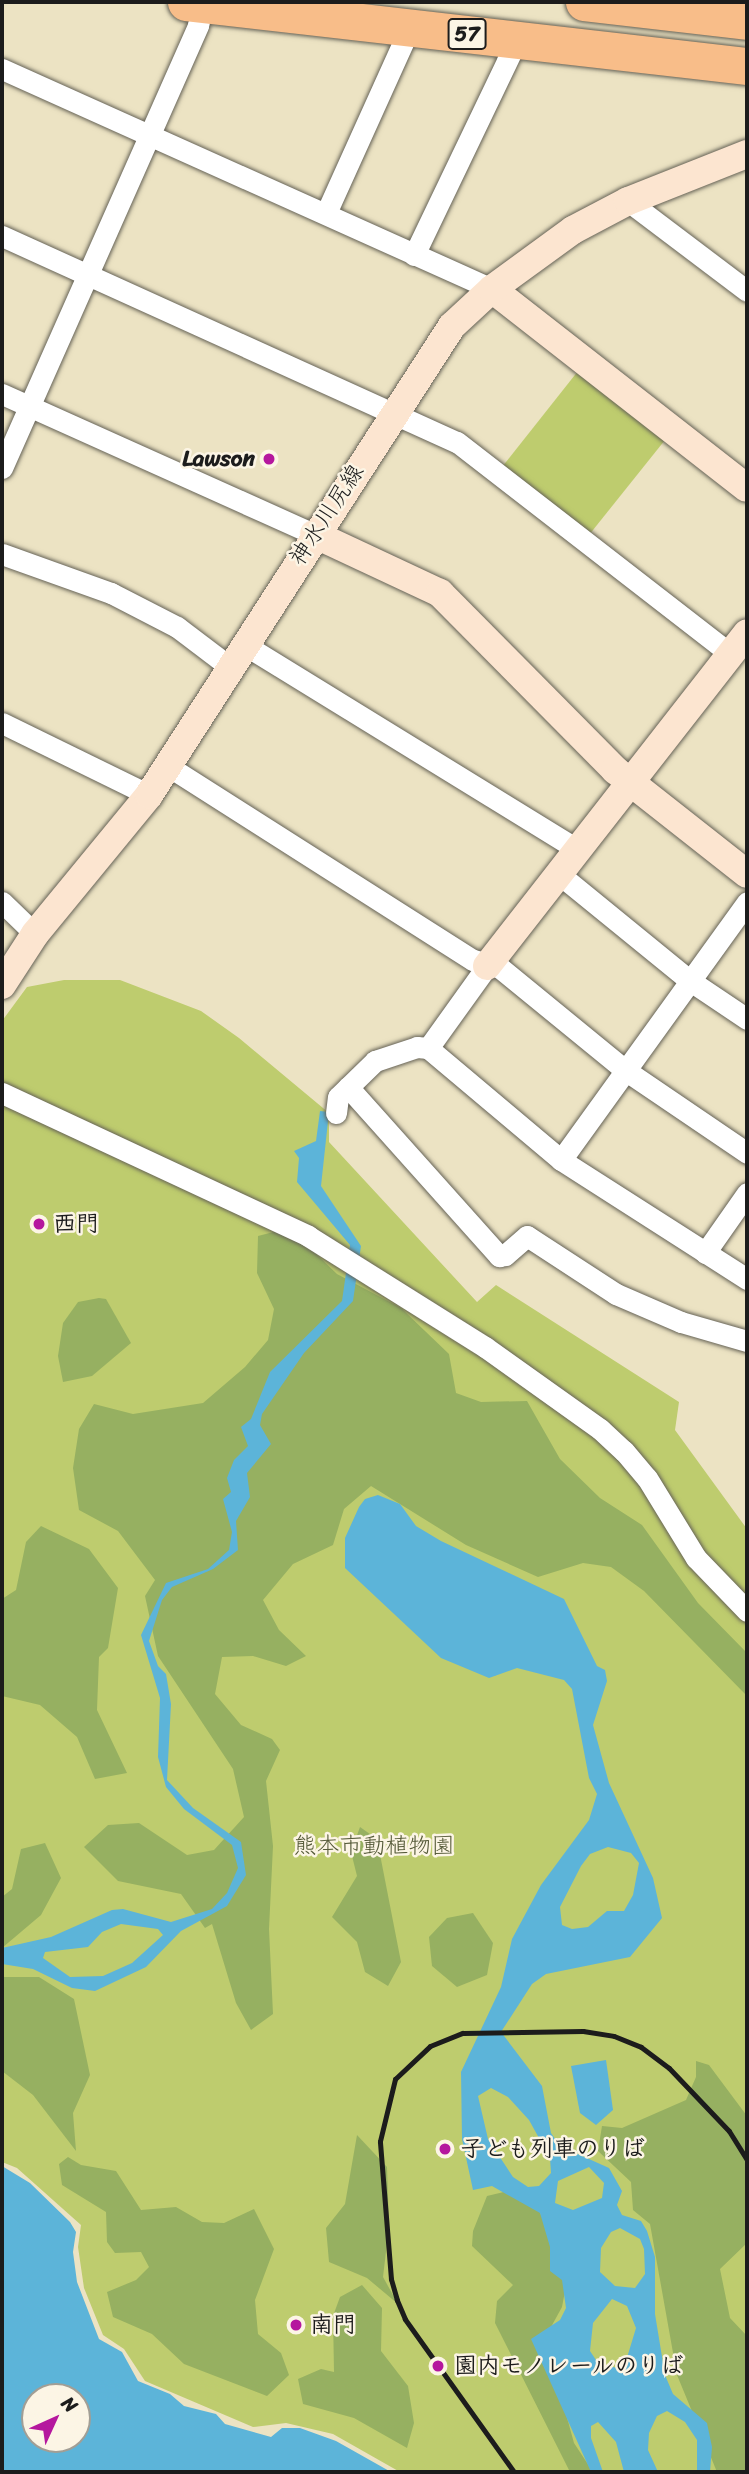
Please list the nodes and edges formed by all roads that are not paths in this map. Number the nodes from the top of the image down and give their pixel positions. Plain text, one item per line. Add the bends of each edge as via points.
1 (198, 2) edge
2 (583, 2) edge
3 (747, 21) edge
4 (410, 27) junction
5 (517, 40) junction
6 (747, 66) edge
7 (2, 69) edge
8 (149, 134) junction
9 (747, 154) edge
10 (628, 201) junction
11 (327, 211) junction
12 (2, 236) edge
13 (415, 255) junction
14 (86, 274) junction
15 (492, 289) junction
16 (747, 291) edge
17 (2, 394) edge
18 (30, 407) junction
19 (394, 411) junction
20 (2, 468) edge
21 (747, 488) edge
22 (314, 534) junction
23 (2, 554) edge
24 (739, 644) edge
25 (238, 656) junction
26 (2, 723) edge
27 (168, 766) junction
28 (631, 782) junction
29 (149, 794) junction
30 (578, 850) junction
31 (559, 874) junction
32 (747, 874) edge
33 (2, 902) edge
34 (747, 902) edge
35 (35, 934) junction
36 (487, 966) junction
37 (690, 980) junction
38 (2, 985) edge
39 (747, 1019) edge
40 (428, 1048) junction
41 (625, 1070) junction
42 (348, 1087) junction
43 (2, 1093) edge
44 (336, 1113) dead end
45 (747, 1153) edge
46 (561, 1160) junction
47 (747, 1193) edge
48 (705, 1253) junction
49 (747, 1279) edge
50 (746, 1339) edge
51 (747, 1611) edge

1 - 4 highway, 57
1 - 8 street
2 - 3 highway
4 - 5 highway, 57
4 - 11 street
5 - 6 highway, 57
5 - 13 street
7 - 8 street
8 - 11 street
8 - 14 street
9 - 10 street, 神水川尻線
10 - 15 street, 神水川尻線 via 554,242
10 - 16 street
11 - 13 street
12 - 14 street
13 - 15 street
14 - 18 street
14 - 19 street
15 - 19 street, 神水川尻線 via 445,334
15 - 21 street
17 - 18 street
18 - 20 street
18 - 22 street
19 - 22 street, 神水川尻線
19 - 24 street via 457,442
22 - 25 street, 神水川尻線
22 - 28 street via 440,593
23 - 25 street via 111,593
24 - 28 street
25 - 27 street, 神水川尻線
25 - 30 street
26 - 29 street
27 - 29 street, 神水川尻線
27 - 36 street
28 - 30 street
28 - 32 street
29 - 35 street, 神水川尻線
30 - 31 street
31 - 36 street
31 - 37 street
33 - 35 street
34 - 37 street
35 - 38 street, 神水川尻線
36 - 40 street
36 - 41 street via 499,967
37 - 39 street
37 - 41 street
40 - 42 street via 417,1047 374,1062
40 - 46 street
41 - 45 street
41 - 46 street
42 - 44 street via 338,1097
42 - 50 street via 499,1256 527,1236 615,1294 681,1322
43 - 51 street via 308,1236 485,1347 624,1451 647,1478 696,1558
46 - 48 street
47 - 48 street
48 - 49 street

